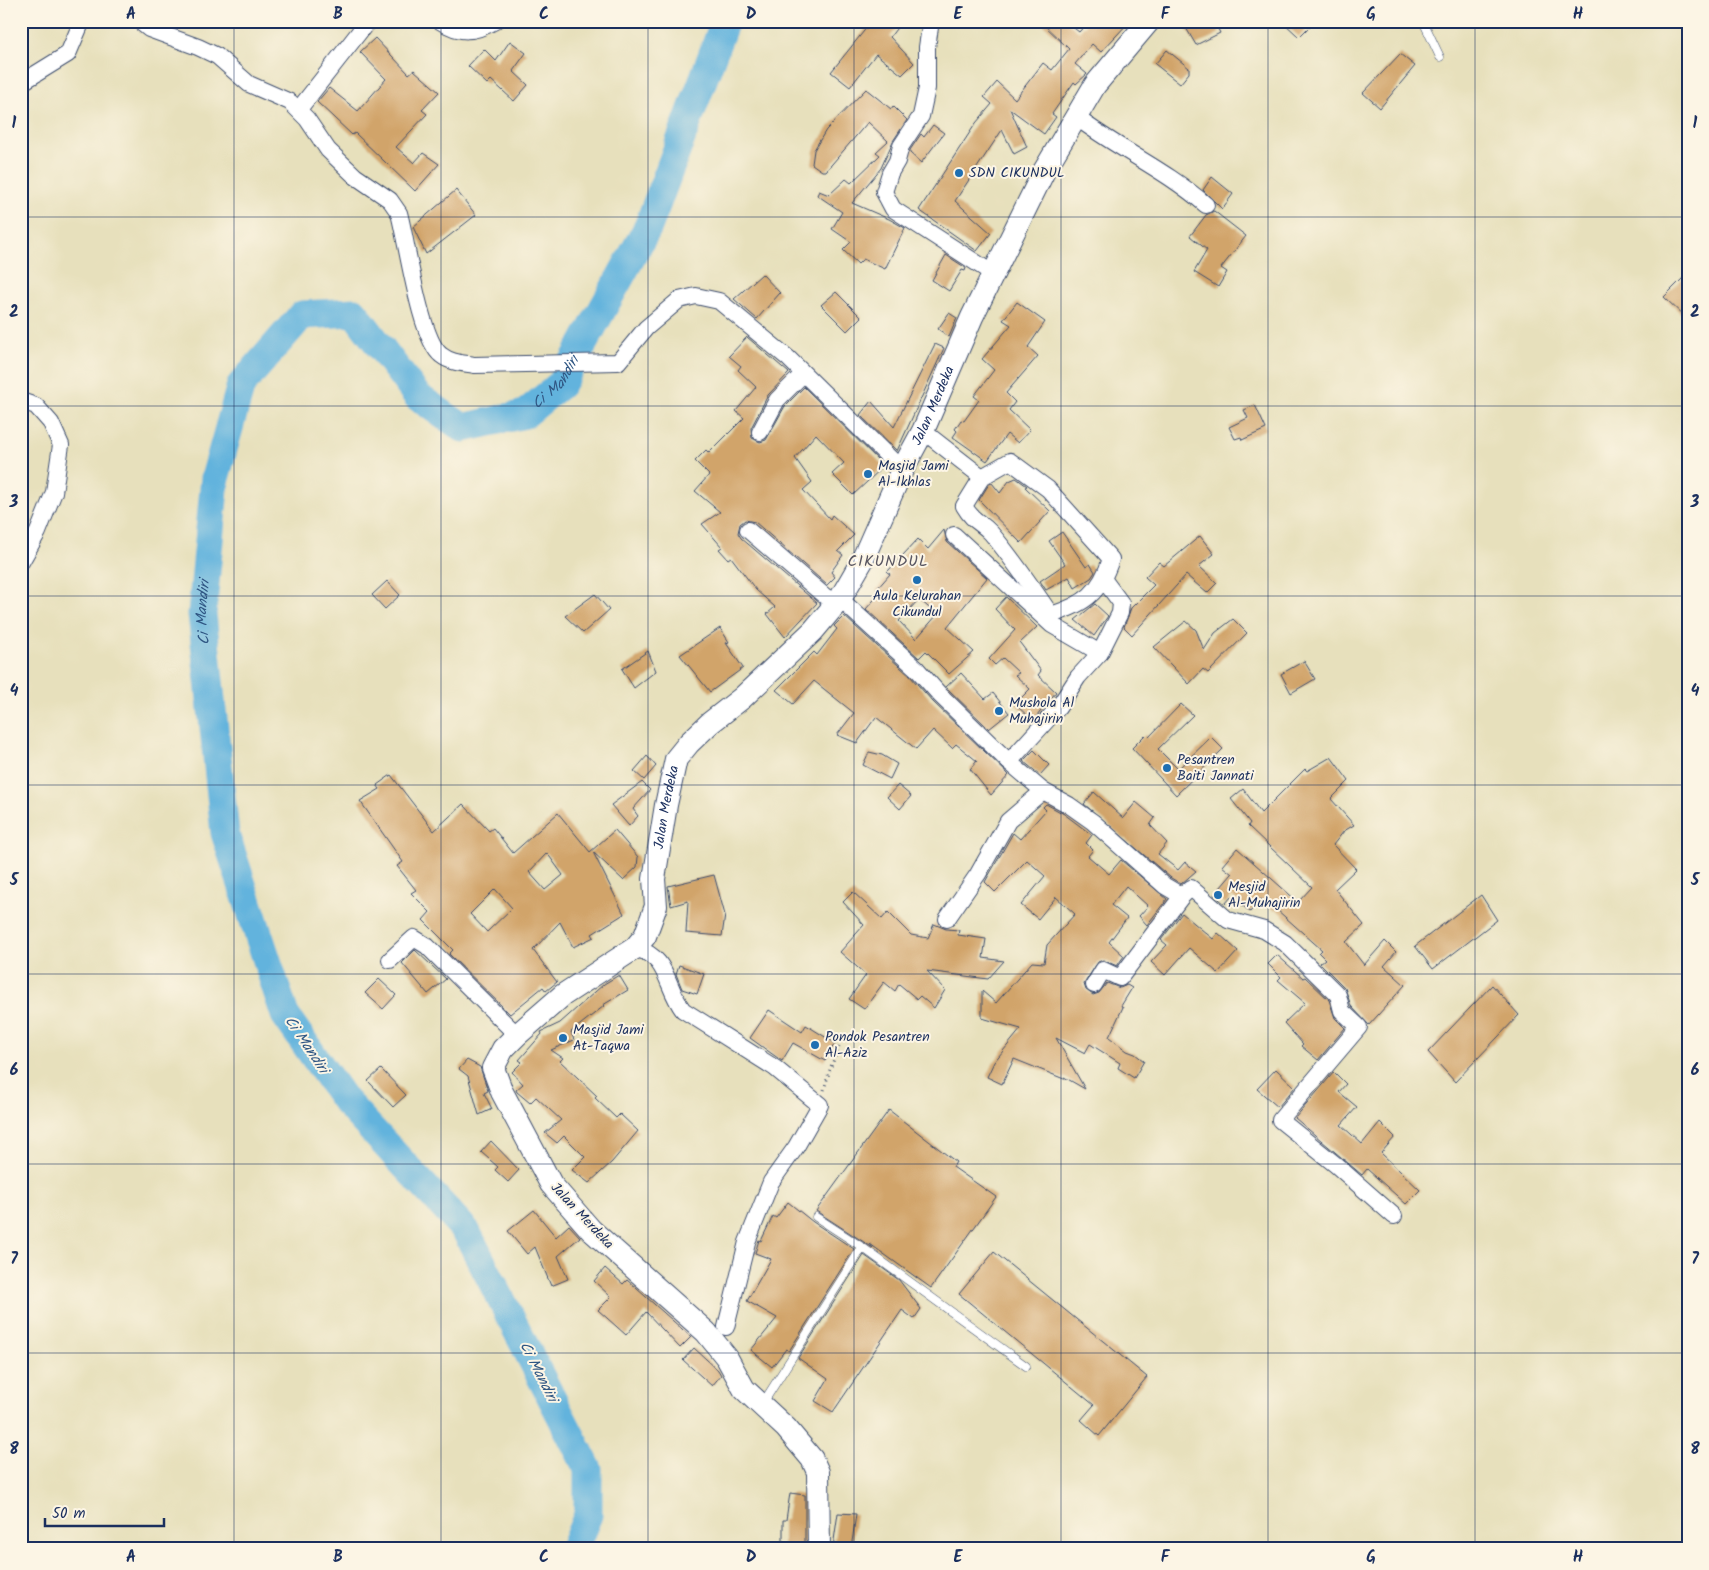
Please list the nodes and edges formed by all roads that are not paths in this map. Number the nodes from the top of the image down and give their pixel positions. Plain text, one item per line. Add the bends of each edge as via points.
1 (82, 21) edge
2 (140, 21) edge
3 (368, 21) edge
4 (440, 21) edge
5 (495, 21) edge
6 (931, 21) edge
7 (1149, 21) edge
8 (1424, 21) edge
9 (1440, 57) dead end
10 (21, 83) edge
11 (299, 109) junction
12 (1076, 116) junction
13 (1206, 205) dead end
14 (992, 273) junction
15 (803, 374) junction
16 (21, 401) edge
17 (922, 431) junction
18 (760, 432) dead end
19 (902, 470) junction
20 (982, 477) junction
21 (748, 530) dead end
22 (954, 535) dead end
23 (21, 562) edge
24 (1104, 580) junction
25 (840, 599) junction
26 (1100, 653) junction
27 (1009, 762) junction
28 (1043, 791) junction
29 (1182, 896) junction
30 (947, 919) dead end
31 (635, 948) junction
32 (390, 960) dead end
33 (1094, 985) dead end
34 (517, 1034) junction
35 (1394, 1216) dead end
36 (816, 1217) dead end
37 (862, 1247) junction
38 (726, 1327) dead end
39 (1026, 1366) dead end
40 (762, 1405) junction
41 (819, 1549) edge

1 - 10 street via 68,54
2 - 11 street via 149,29 198,46 216,56 249,84
3 - 11 street
4 - 5 street via 452,29 466,32
6 - 14 street via 926,47 927,88 921,116 901,146 884,192 893,209
7 - 12 street, Jalan Merdeka via 1095,85
8 - 9 lane
11 - 15 street via 328,150 355,176 390,200 399,213 421,312 433,345 440,355 453,362 474,365 618,362 646,328 679,300 696,296 719,301 750,324
12 - 13 street
12 - 14 street, Jalan Merdeka
14 - 17 street, Jalan Merdeka
15 - 18 street via 776,400
15 - 19 street
16 - 23 street via 36,406 51,423 61,445 54,492 38,532
17 - 19 street, Jalan Merdeka
17 - 20 street
19 - 25 street, Jalan Merdeka via 862,561
20 - 24 street via 1010,461 1048,488 1111,559
20 - 24 street via 964,506 972,519 989,531 1015,563 1051,615 1074,608
21 - 25 street via 827,598
22 - 26 street via 1052,624
24 - 26 street via 1120,603 1120,613
25 - 27 street via 917,669
25 - 31 street, Jalan Merdeka via 813,631 703,730 676,759 654,879 656,906 645,936
26 - 27 street via 1078,677 1058,708
27 - 28 street
28 - 29 street via 1093,822 1165,886
28 - 30 street via 1008,821 978,874
29 - 33 street via 1120,978 1103,970
29 - 35 street via 1191,888 1228,920 1264,930 1286,943 1338,995 1342,1012 1359,1028 1280,1120
31 - 34 street, Jalan Merdeka via 562,995
31 - 38 street via 647,951 665,970 674,999 683,1010 775,1068 820,1105 771,1182 747,1242
32 - 34 street via 414,938 427,946
34 - 40 street, Jalan Merdeka via 493,1068 502,1092 551,1184 591,1230 706,1332 727,1358 744,1389
36 - 37 lane
37 - 39 lane
37 - 40 lane
40 - 41 street, Jalan Merdeka via 812,1459 818,1472

